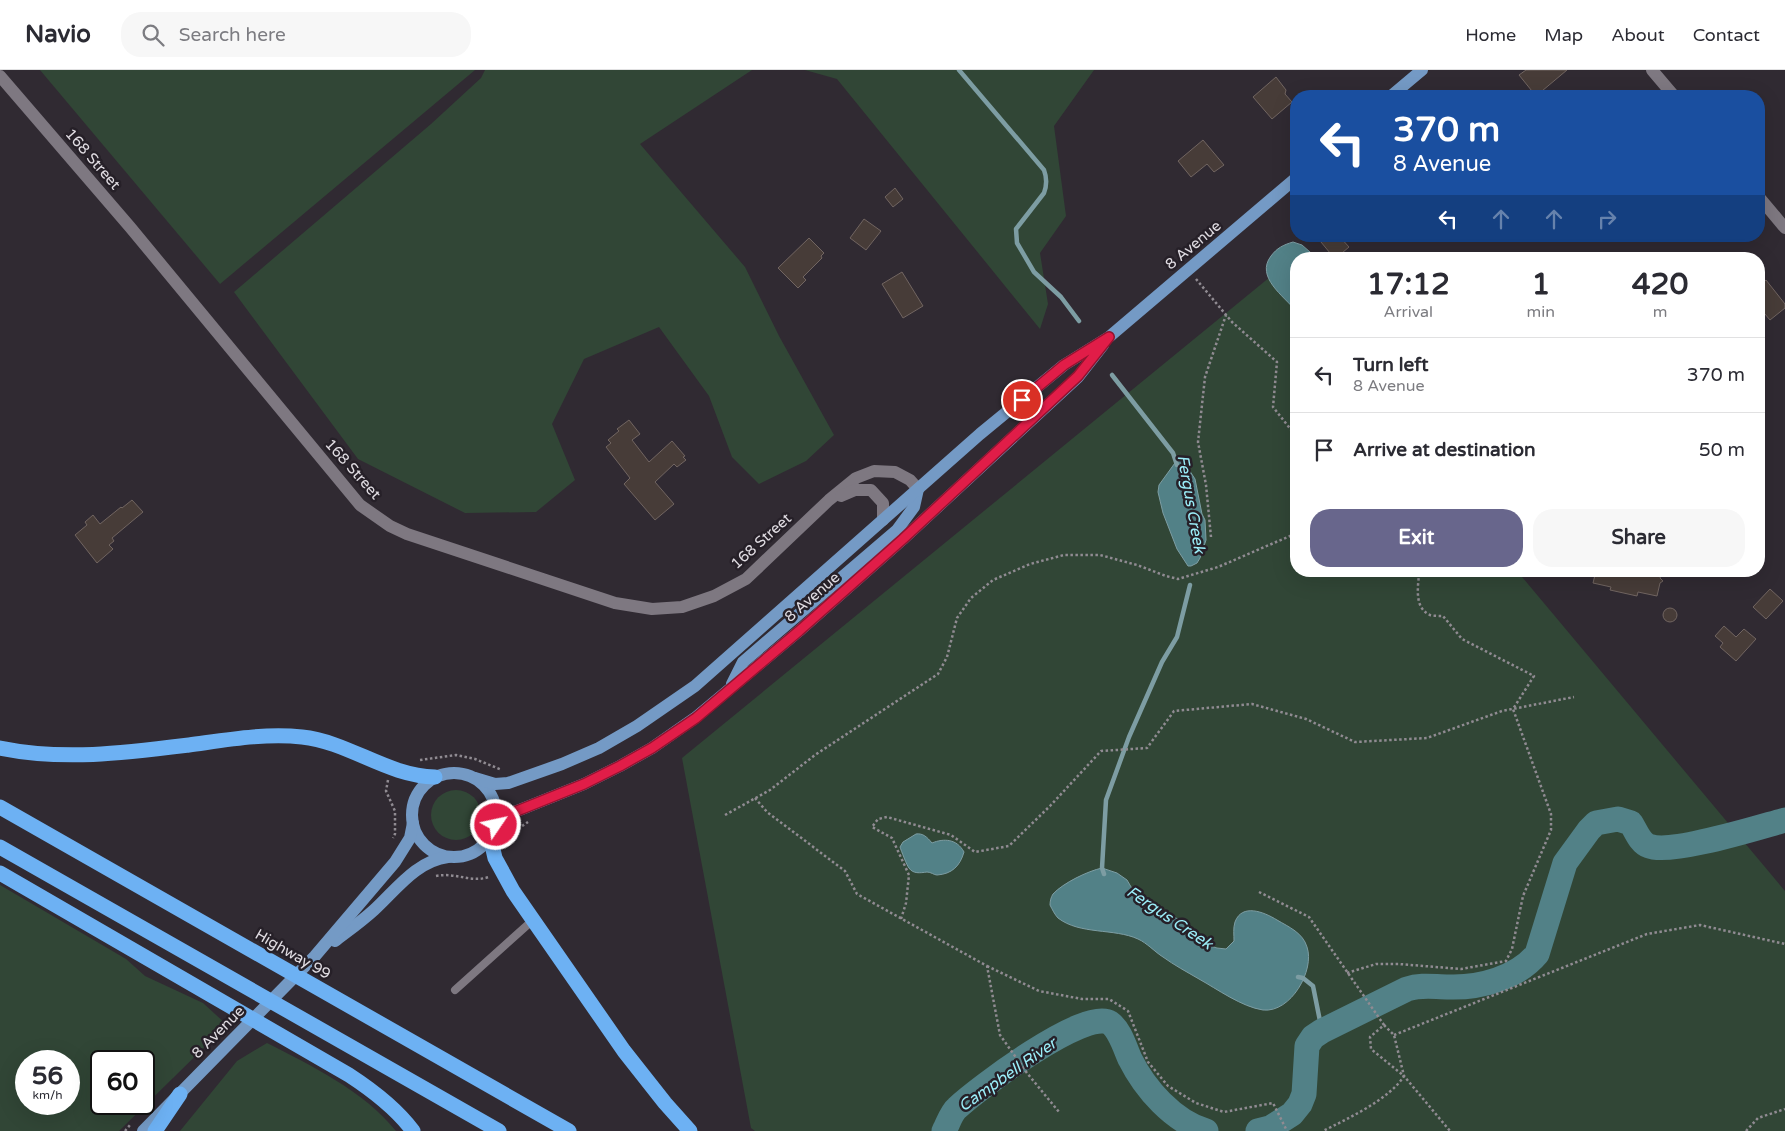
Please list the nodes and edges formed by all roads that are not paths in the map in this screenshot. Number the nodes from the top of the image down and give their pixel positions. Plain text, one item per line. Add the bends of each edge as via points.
1 (1422, 70) edge
2 (1652, 70) edge
3 (0, 76) edge
4 (1398, 90) edge
5 (1669, 90) edge
6 (1290, 183) edge
7 (1765, 204) edge
8 (1785, 228) edge
9 (1109, 337) junction
10 (918, 489) junction
11 (829, 500) junction
12 (883, 520) junction
13 (729, 690) junction
14 (0, 748) edge
15 (435, 777) junction
16 (475, 778) junction
17 (0, 807) edge
18 (413, 823) junction
19 (494, 829) junction
20 (0, 847) edge
21 (450, 857) junction
22 (0, 873) edge
23 (533, 920) junction
24 (315, 956) junction
25 (455, 990) dead end
26 (180, 1094) junction
27 (143, 1131) edge
28 (155, 1131) edge
29 (413, 1131) edge
30 (499, 1131) edge
31 (569, 1131) edge
32 (690, 1131) edge

1 - 4 main road
2 - 5 main road
3 - 11 main road, 168 Street via 130,227 360,505 390,526 423,540 614,603 652,610 682,607 714,596 746,579
6 - 9 main road, 8 Avenue
7 - 8 main road
9 - 10 main road, 8 Avenue via 1064,365
9 - 13 main road, 8 Avenue via 1078,376 903,539
10 - 11 main road, 168 Street via 895,472 874,471 856,478
10 - 12 main road, 8 Avenue
10 - 13 main road via 914,507 898,530 744,662
11 - 12 main road, 168 Street via 855,490 871,490 883,503
12 - 16 main road, 8 Avenue via 695,686 637,726 599,748 513,782 495,784
13 - 19 main road, 8 Avenue via 687,724 630,761 504,817
14 - 15 highway via 33,754 94,756 237,738 302,737 348,749 397,771
15 - 16 main road via 456,772
15 - 18 main road via 422,787 415,799
16 - 19 main road via 493,797 497,810
17 - 31 highway, Highway 99
18 - 21 main road via 417,836 426,847
18 - 24 main road, 8 Avenue via 409,840 396,862
19 - 21 main road via 478,850 466,856
19 - 23 highway via 492,849 497,864
20 - 30 highway
21 - 24 main road, 8 Avenue via 432,861 418,870 373,911
22 - 29 highway via 349,1075 383,1099
23 - 25 lane
23 - 32 highway via 624,1051
24 - 26 main road, 8 Avenue
26 - 27 main road, 8 Avenue
26 - 28 highway

